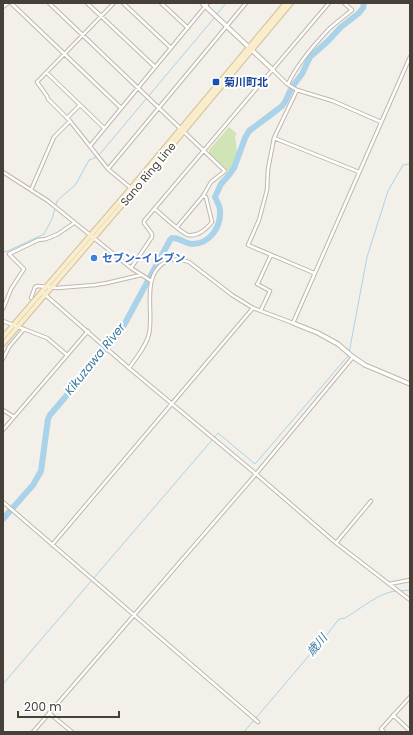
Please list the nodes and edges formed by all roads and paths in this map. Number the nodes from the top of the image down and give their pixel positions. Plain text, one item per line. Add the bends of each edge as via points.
1 (9, 3) edge
2 (49, 3) edge
3 (87, 3) edge
4 (114, 3) edge
5 (123, 3) edge
6 (161, 3) edge
7 (202, 3) edge
8 (246, 3) edge
9 (286, 3) edge
10 (291, 3) edge
11 (329, 3) edge
12 (344, 3) edge
13 (207, 5) edge
14 (3, 7) edge
15 (101, 16) junction
16 (226, 26) junction
17 (188, 28) junction
18 (83, 36) junction
19 (171, 48) junction
20 (250, 49) junction
21 (65, 55) junction
22 (410, 57) edge
23 (155, 67) junction
24 (273, 70) junction
25 (47, 73) junction
26 (287, 84) junction
27 (138, 88) junction
28 (297, 90) junction
29 (80, 105) junction
30 (159, 107) junction
31 (121, 108) junction
32 (67, 118) junction
33 (70, 121) junction
34 (381, 122) junction
35 (104, 128) junction
36 (182, 130) junction
37 (274, 138) junction
38 (90, 146) junction
39 (205, 151) junction
40 (108, 169) junction
41 (3, 172) edge
42 (359, 172) junction
43 (31, 190) junction
44 (133, 190) junction
45 (203, 196) junction
46 (155, 209) junction
47 (74, 223) junction
48 (177, 227) junction
49 (92, 237) junction
50 (271, 255) junction
51 (131, 268) junction
52 (314, 273) junction
53 (141, 275) junction
54 (151, 281) junction
55 (47, 286) junction
56 (52, 287) junction
57 (44, 293) junction
58 (31, 298) dead end
59 (253, 308) junction
60 (3, 309) edge
61 (261, 310) junction
62 (3, 321) edge
63 (294, 323) junction
64 (16, 326) junction
65 (24, 329) junction
66 (88, 331) junction
67 (3, 337) edge
68 (3, 344) edge
69 (67, 355) junction
70 (353, 357) junction
71 (3, 358) edge
72 (130, 368) junction
73 (410, 384) edge
74 (172, 403) junction
75 (3, 410) edge
76 (14, 417) junction
77 (3, 430) edge
78 (256, 474) junction
79 (371, 501) dead end
80 (3, 502) edge
81 (336, 543) junction
82 (52, 545) junction
83 (410, 580) edge
84 (389, 584) junction
85 (410, 600) edge
86 (134, 615) junction
87 (409, 699) edge
88 (49, 713) junction
89 (393, 715) junction
90 (258, 722) dead end
91 (410, 731) edge
92 (33, 732) edge
93 (72, 732) edge
94 (384, 732) edge

1 - 14 street
1 - 21 street
2 - 18 street
3 - 15 street
4 - 15 street
5 - 19 street
6 - 17 street
7 - 13 street
8 - 16 street
9 - 20 main road, Sano Ring Line
10 - 20 main road, Sano Ring Line
11 - 24 street
12 - 26 street via 352,10 309,50
13 - 16 street
13 - 17 street
15 - 18 street
15 - 23 street
16 - 20 street
16 - 30 street
17 - 19 street
18 - 21 street
18 - 27 street
19 - 23 street
20 - 24 street
20 - 36 main road, Sano Ring Line
21 - 25 street
21 - 31 street
22 - 34 street
23 - 27 street
24 - 26 street
24 - 39 street
25 - 29 street
25 - 32 street via 38,82 48,99
26 - 28 street
27 - 30 street
27 - 31 street
28 - 34 street via 332,101
28 - 37 street
29 - 32 street
29 - 35 street
30 - 36 street
30 - 40 street
31 - 35 street
32 - 33 street
33 - 38 street
33 - 43 street via 54,137
34 - 42 street
35 - 38 street
36 - 39 street
36 - 44 main road, Sano Ring Line
37 - 42 street
37 - 50 street via 267,190 248,245
38 - 40 street
39 - 45 street via 225,171 211,182
39 - 46 street
40 - 44 street
41 - 43 street
42 - 52 street
43 - 47 street
44 - 49 main road, Sano Ring Line
45 - 48 street
45 - 48 street via 208,202 212,222 207,228 189,235
46 - 48 street
46 - 51 street via 144,222 152,237
47 - 49 street
47 - 60 street via 58,234 38,240 9,254 24,269 11,289
49 - 51 street
49 - 55 main road, Sano Ring Line
49 - 56 main road, Sano Ring Line
50 - 52 street
50 - 61 street via 257,284 270,291
51 - 53 street
52 - 63 street
53 - 54 street
53 - 56 street via 107,283
54 - 59 street via 164,263 175,259 183,260
54 - 72 street via 149,334
55 - 56 street
55 - 57 main road, Sano Ring Line
55 - 58 street via 35,287
56 - 57 main road, Sano Ring Line
57 - 64 main road, Sano Ring Line
57 - 66 street
59 - 61 street
59 - 74 street
61 - 63 street
62 - 64 street
63 - 70 street via 338,344
64 - 65 street
64 - 67 main road, Sano Ring Line
64 - 68 main road, Sano Ring Line
65 - 69 street via 47,338
65 - 71 street
66 - 69 street
66 - 72 street
69 - 76 street
70 - 73 street via 373,369
70 - 78 street
72 - 74 street
74 - 78 street
74 - 82 street
75 - 76 street
76 - 77 street
78 - 81 street
78 - 86 street
79 - 81 street
80 - 82 street
81 - 84 street
82 - 86 street
83 - 84 street
84 - 85 street
86 - 88 street
86 - 90 street
87 - 89 street
88 - 92 street
88 - 93 street
89 - 91 street
89 - 94 street via 381,729

